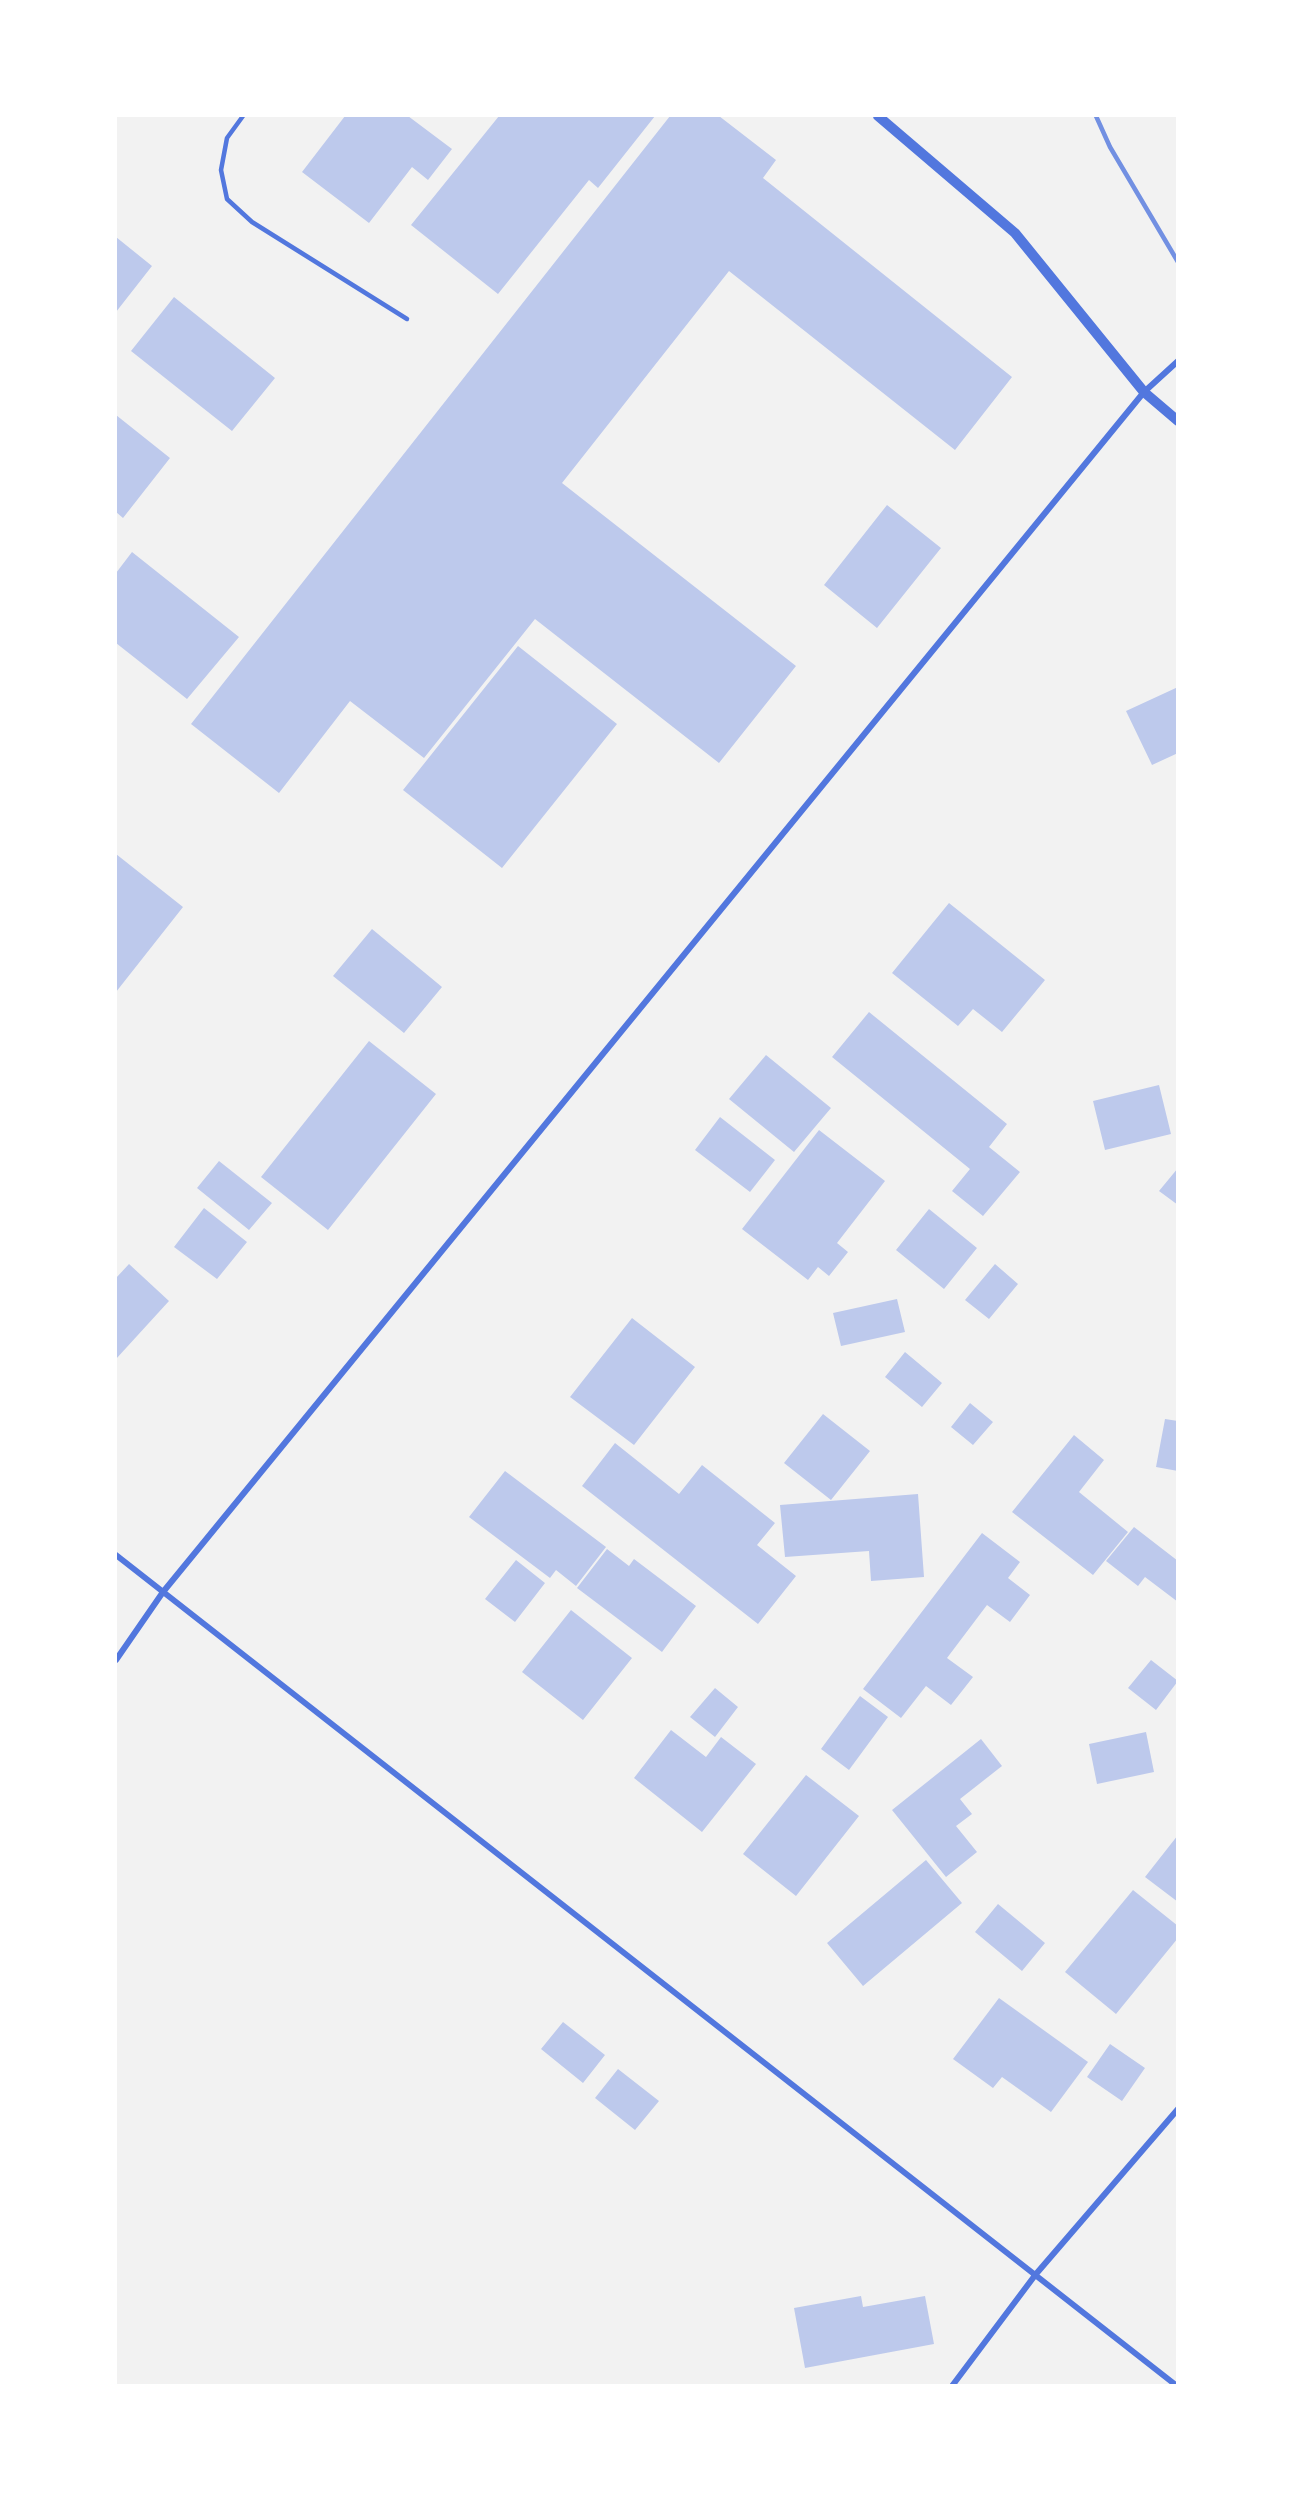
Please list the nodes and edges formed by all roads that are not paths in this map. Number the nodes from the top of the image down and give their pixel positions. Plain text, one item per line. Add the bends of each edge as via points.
1 (243, 116) edge
2 (878, 116) edge
3 (407, 319) dead end
4 (1178, 361) edge
5 (1144, 392) junction
6 (1178, 421) edge
7 (116, 1555) edge
8 (163, 1592) junction
9 (116, 1660) edge
10 (1178, 2109) edge
11 (1036, 2274) junction
12 (952, 2385) edge
13 (1177, 2385) edge

1 - 3 lane via 227,138 220,170 226,199 252,222
2 - 5 street via 1015,233
4 - 5 street
5 - 6 street
5 - 8 street
7 - 8 street
8 - 9 street
8 - 11 street
10 - 11 street
11 - 12 street
11 - 13 street

